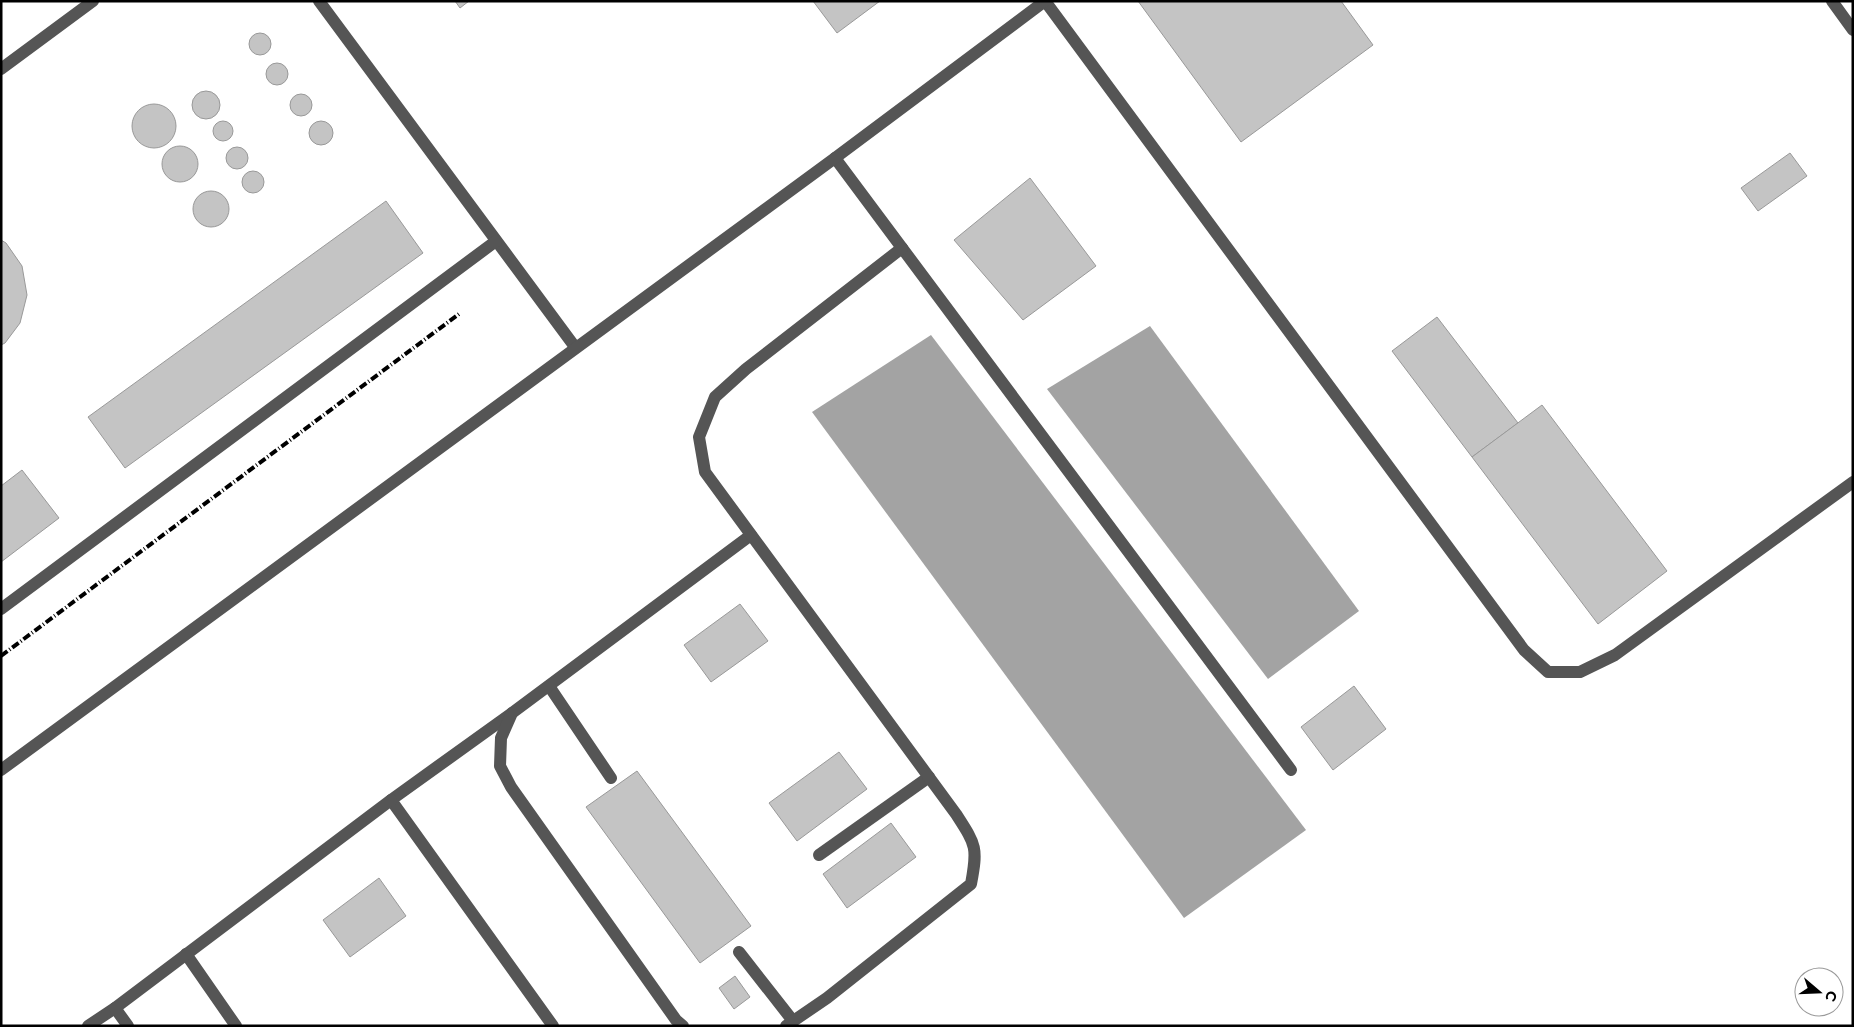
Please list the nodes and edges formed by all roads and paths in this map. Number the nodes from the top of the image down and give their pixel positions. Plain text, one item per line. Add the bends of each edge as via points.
1 (93, 1) edge
2 (319, 1) edge
3 (1045, 1) edge
4 (1832, 1) edge
5 (1853, 30) edge
6 (1, 69) edge
7 (835, 158) junction
8 (496, 241) junction
9 (902, 248) junction
10 (575, 348) junction
11 (1853, 482) edge
12 (751, 534) junction
13 (1, 608) edge
14 (549, 686) junction
15 (512, 713) junction
16 (1, 770) edge
17 (1291, 770) dead end
18 (929, 777) junction
19 (611, 778) dead end
20 (392, 800) junction
21 (819, 855) dead end
22 (739, 952) dead end
23 (186, 954) junction
24 (115, 1008) junction
25 (790, 1024) edge
26 (88, 1026) edge
27 (128, 1026) edge
28 (236, 1026) edge
29 (553, 1026) edge
30 (683, 1026) edge

1 - 6 lane
2 - 8 lane
3 - 7 lane
3 - 11 lane via 1524,650 1548,672 1580,672 1615,655
4 - 5 lane
7 - 9 lane
7 - 10 lane
8 - 10 lane
8 - 13 lane
9 - 12 lane via 746,369 715,397 699,437 705,472
9 - 17 lane
10 - 16 lane
12 - 14 lane
12 - 18 lane
14 - 15 lane
14 - 19 lane
15 - 20 lane
15 - 30 lane via 501,738 500,766 511,787
18 - 21 lane
18 - 25 lane via 973,840 976,859 971,884
20 - 23 lane
20 - 29 lane
22 - 25 lane
23 - 24 lane
23 - 28 lane
24 - 26 lane
24 - 27 lane

